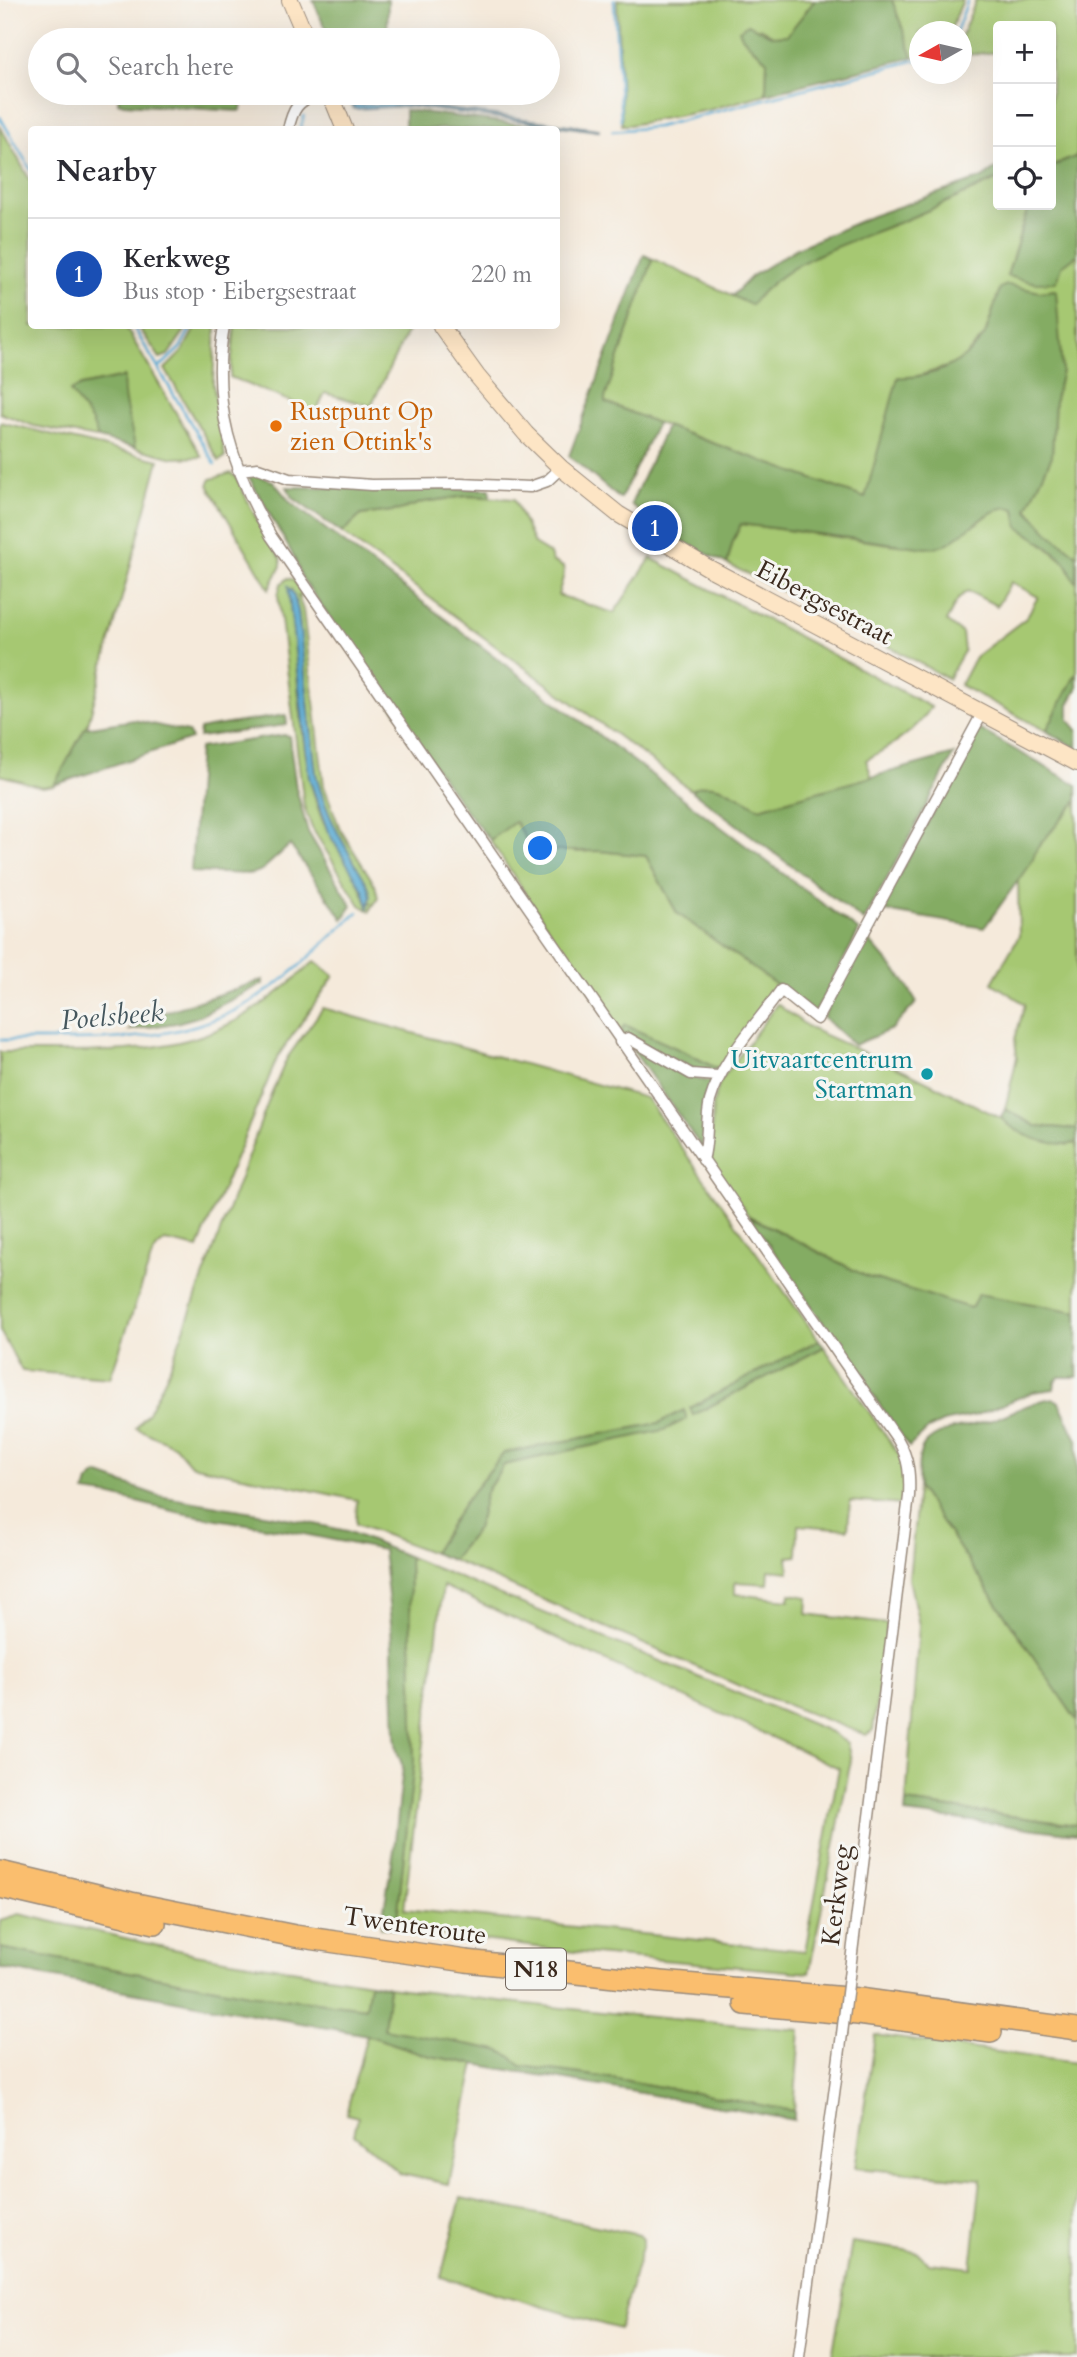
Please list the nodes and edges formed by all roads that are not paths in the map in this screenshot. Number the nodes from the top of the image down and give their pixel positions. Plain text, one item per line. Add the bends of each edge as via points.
1 (290, 0) edge
2 (302, 28) edge
3 (296, 105) edge
4 (335, 105) edge
5 (289, 126) edge
6 (343, 126) edge
7 (224, 329) edge
8 (443, 329) edge
9 (561, 468) junction
10 (238, 470) junction
11 (983, 712) junction
12 (1077, 763) edge
13 (620, 1042) junction
14 (718, 1076) junction
15 (703, 1160) junction
16 (0, 1872) edge
17 (0, 1887) edge
18 (1077, 2029) edge
19 (1077, 2043) edge
20 (799, 2357) edge

1 - 2 main road
3 - 5 street
4 - 6 main road
7 - 10 street via 219,391
8 - 9 main road, Eibergsestraat via 501,407
9 - 10 street via 547,481 530,487 372,485 289,479 258,468
9 - 11 main road, Eibergsestraat via 618,514 707,567
10 - 13 street, Kerkweg via 271,536
11 - 12 main road, Eibergsestraat
11 - 14 street via 817,1019 780,990
13 - 14 street via 628,1038 691,1074
13 - 15 street, Kerkweg
14 - 15 street via 709,1104
15 - 20 street, Kerkweg, bridge via 898,1440 908,1461 909,1489
16 - 18 highway, Twenteroute / N18 via 295,1936 466,1961 859,1999
17 - 19 highway, Twenteroute / N18 via 294,1951

